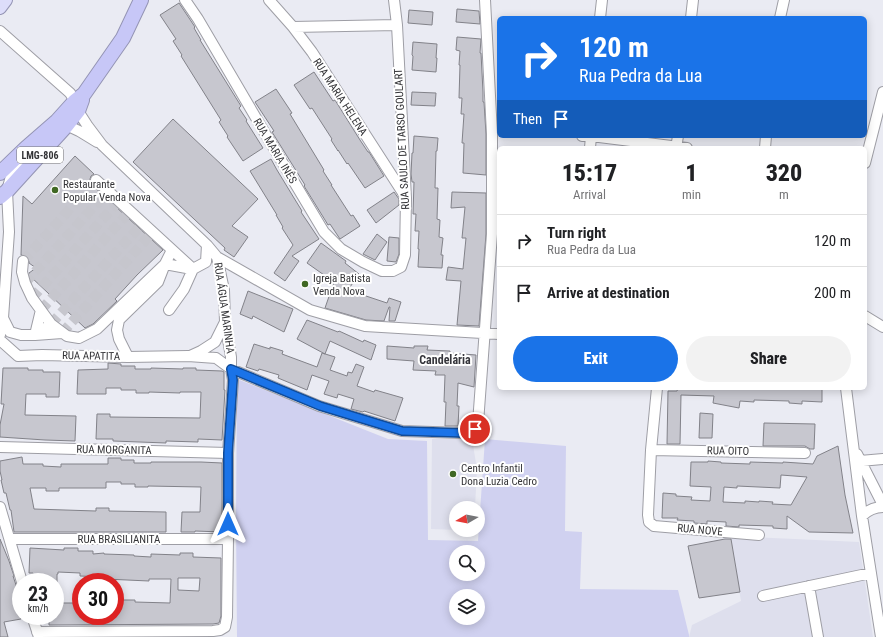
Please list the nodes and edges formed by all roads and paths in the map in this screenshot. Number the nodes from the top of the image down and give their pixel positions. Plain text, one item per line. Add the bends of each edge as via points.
1 (6, 0) edge
2 (140, 0) edge
3 (185, 0) edge
4 (269, 0) edge
5 (394, 0) edge
6 (485, 0) edge
7 (602, 0) edge
8 (693, 0) edge
9 (784, 0) edge
10 (0, 8) edge
11 (600, 16) edge
12 (691, 16) edge
13 (780, 16) edge
14 (397, 24) junction
15 (293, 27) junction
16 (0, 31) edge
17 (883, 92) edge
18 (79, 102) junction
19 (62, 123) junction
20 (496, 134) edge
21 (605, 138) edge
22 (102, 145) junction
23 (662, 146) edge
24 (26, 148) junction
25 (867, 154) edge
26 (0, 173) edge
27 (96, 180) dead end
28 (4, 194) edge
29 (406, 198) junction
30 (0, 223) edge
31 (9, 232) junction
32 (207, 245) junction
33 (172, 250) junction
34 (217, 257) junction
35 (23, 260) dead end
36 (165, 264) junction
37 (193, 269) junction
38 (393, 271) joint
39 (41, 310) junction
40 (170, 310) dead end
41 (867, 317) edge
42 (3, 318) junction
43 (225, 322) junction
44 (51, 324) junction
45 (883, 327) edge
46 (484, 332) junction
47 (62, 333) junction
48 (497, 334) edge
49 (0, 335) edge
50 (35, 335) junction
51 (0, 340) edge
52 (188, 356) junction
53 (128, 357) junction
54 (231, 369) junction
55 (657, 390) edge
56 (846, 390) edge
57 (853, 444) junction
58 (0, 447) edge
59 (651, 450) junction
60 (228, 453) junction
61 (805, 453) dead end
62 (883, 459) edge
63 (860, 461) junction
64 (883, 506) edge
65 (0, 507) edge
66 (862, 516) junction
67 (759, 535) dead end
68 (10, 539) junction
69 (228, 539) junction
70 (19, 573) edge
71 (871, 573) junction
72 (809, 586) junction
73 (763, 596) dead end
74 (38, 634) edge
75 (818, 637) edge
76 (881, 637) edge

1 - 10 main road
2 - 18 highway, LMG-806 via 123,38
3 - 38 street, RUA MARIA INÊS via 324,232 341,249 363,262 382,271
4 - 15 street, RUA MARIA HELENA
5 - 14 street, RUA SAULO DE TARSO GOULART
6 - 20 street
7 - 11 street
8 - 12 street
9 - 13 street
14 - 15 street
14 - 29 street, RUA SAULO DE TARSO GOULART
15 - 29 street, RUA MARIA HELENA via 312,52
16 - 18 street
17 - 25 street
18 - 19 highway, LMG-806
18 - 22 street via 87,125
19 - 22 street
19 - 24 highway, LMG-806
19 - 28 highway, LMG-806
20 - 46 street via 492,234
21 - 23 street
22 - 32 street
24 - 26 highway, LMG-806
24 - 28 street
27 - 33 street
28 - 31 street
29 - 38 street, RUA SAULO DE TARSO GOULART via 405,256 401,267
30 - 31 street
31 - 42 street
32 - 34 street
32 - 37 street via 206,262
33 - 36 street
33 - 37 street
34 - 43 street, RUA ÁGUA MARINHA via 224,290
34 - 46 street via 310,310 365,326
35 - 39 street via 22,272 25,283
36 - 37 street
36 - 47 street via 97,329 79,338
36 - 53 street via 158,282 119,320 119,339
37 - 40 street
39 - 44 street
39 - 50 street
41 - 45 street
42 - 49 street
42 - 50 street via 10,332
43 - 52 street, RUA APATITA via 215,342
43 - 54 street, RUA ÁGUA MARINHA
44 - 47 street
44 - 50 street
46 - 48 street
46 - 54 street, RUA APATITA via 478,423 475,429 463,433 402,431 320,406
47 - 50 street
51 - 53 street, RUA APATITA via 18,356
52 - 53 street, RUA APATITA
52 - 54 street, RUA APATITA via 216,358
54 - 60 street, RUA ÁGUA MARINHA via 233,380
55 - 59 street
56 - 57 street
57 - 63 street
57 - 66 street
58 - 60 street, RUA MORGANITA
59 - 61 street, RUA OITO
59 - 67 street, RUA NOVE via 648,515 649,522 654,526
60 - 69 street, RUA ÁGUA MARINHA
62 - 63 street
63 - 64 street
64 - 66 street via 868,510
65 - 68 street
66 - 71 street
68 - 69 street, RUA BRASILIANITA
68 - 70 street
69 - 74 street, RUA ÁGUA MARINHA via 227,617 225,627 220,630
71 - 72 street
71 - 76 street
72 - 73 street
72 - 75 street

